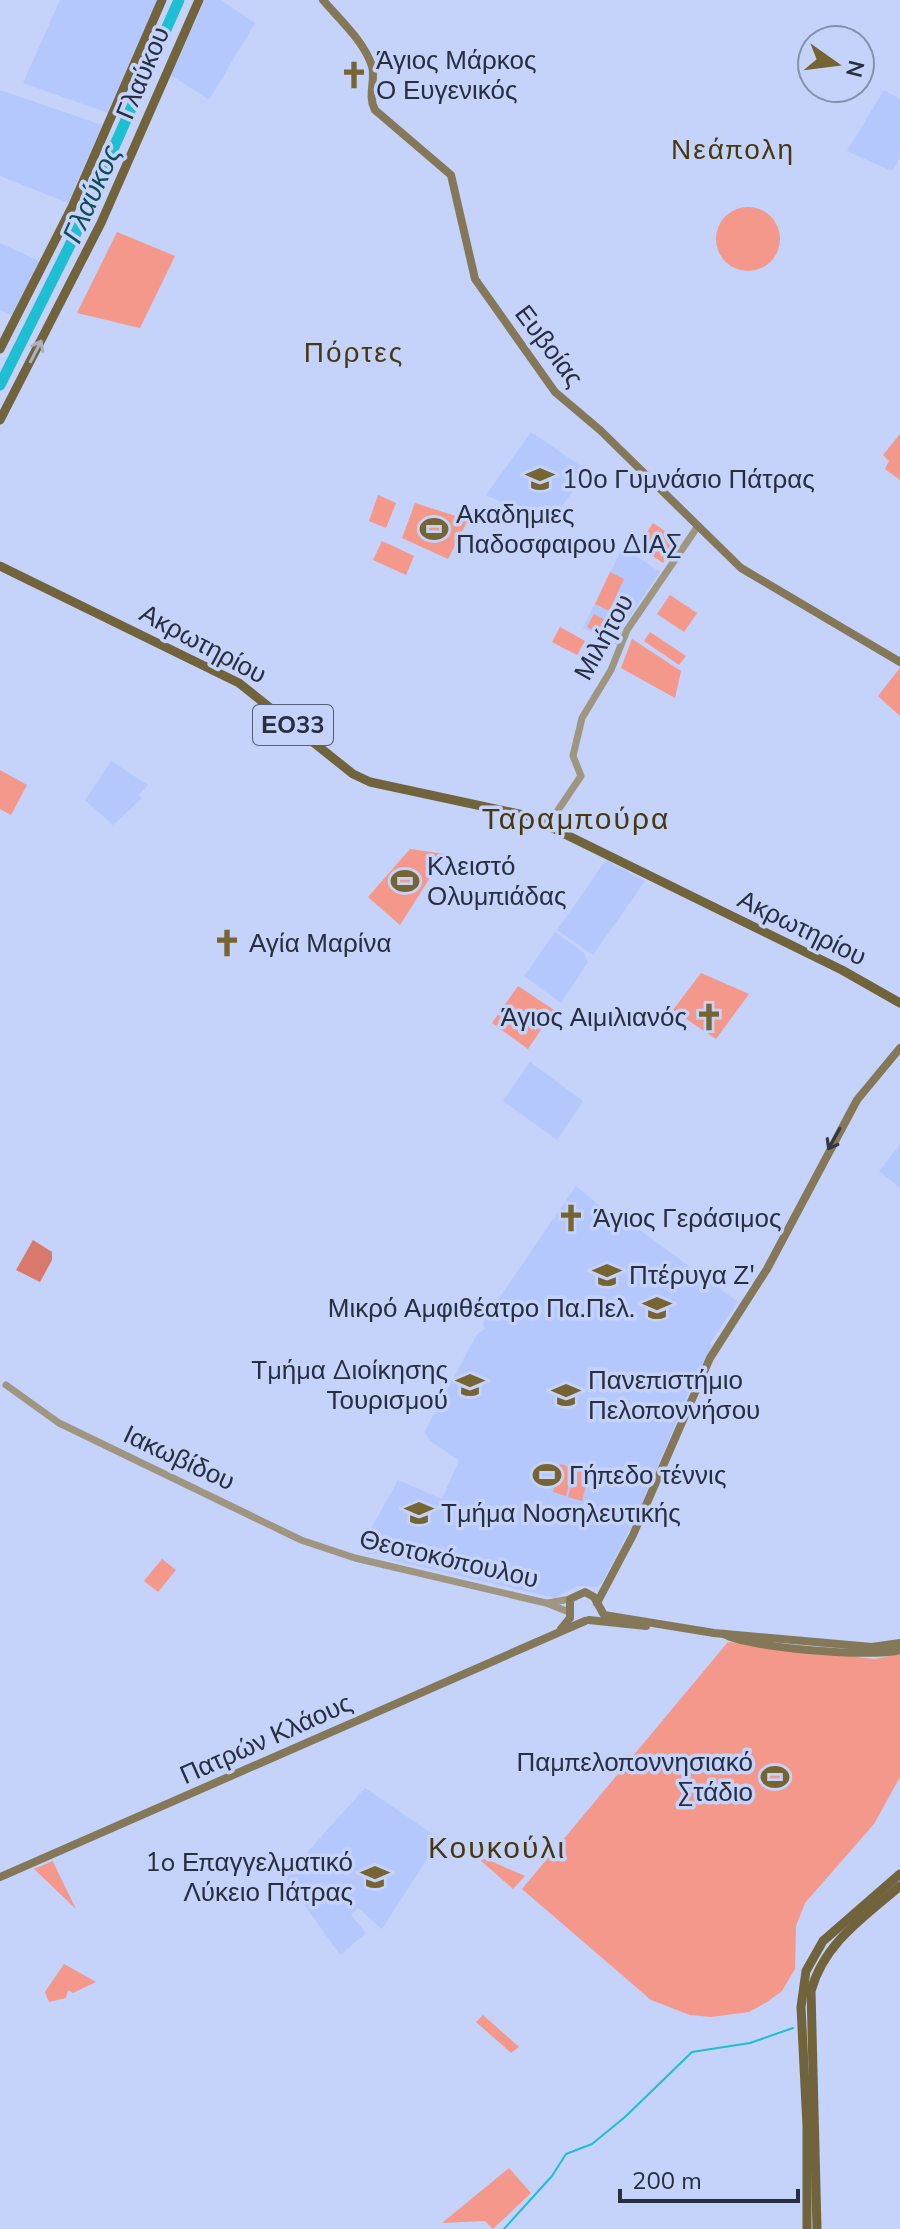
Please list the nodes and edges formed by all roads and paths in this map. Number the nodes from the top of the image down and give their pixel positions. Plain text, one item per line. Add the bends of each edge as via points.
1 (162, 0) edge
2 (199, 0) edge
3 (323, 0) edge
4 (0, 349) edge
5 (0, 420) edge
6 (698, 526) junction
7 (0, 566) edge
8 (900, 662) edge
9 (548, 825) junction
10 (900, 1003) edge
11 (900, 1048) edge
12 (6, 1385) dead end
13 (342, 1554) joint
14 (609, 1581) junction
15 (585, 1592) junction
16 (570, 1599) junction
17 (546, 1603) junction
18 (597, 1604) junction
19 (570, 1614) junction
20 (587, 1621) junction
21 (650, 1625) junction
22 (723, 1634) junction
23 (548, 1637) junction
24 (900, 1643) edge
25 (900, 1650) edge
26 (900, 1874) edge
27 (0, 1877) edge
28 (900, 1886) edge
29 (807, 2229) edge
30 (817, 2229) edge

1 - 4 main road, Γλαύκου via 72,207
5 -> 2 main road, Γλαύκου via 101,223
3 - 6 main road, Ευβοίας via 370,61 375,110 452,178 470,264 484,295 557,394
6 - 8 main road, Ευβοίας via 745,571
6 - 9 street, Μιλήτου via 627,630 613,667 582,718 573,756 581,776
7 - 9 main road, Ακρωτηρίου / ΕΟ33 via 239,683 353,774 504,809
9 - 10 main road, Ακρωτηρίου / ΕΟ33
11 -> 14 main road via 865,1089 767,1269 706,1365
12 - 13 street, Ιακωβίδου via 68,1428 190,1483 287,1535
13 - 17 street, Θεοτοκόπουλου
14 - 15 main road
14 - 18 main road
15 - 16 main road
15 - 18 main road
16 - 17 street
16 - 19 main road
17 - 19 street, Θεοτοκόπουλου
18 - 20 main road
18 - 21 main road via 604,1615
19 - 20 main road
19 - 23 main road via 564,1627
20 - 21 main road
20 - 23 main road, Πατρών Κλάους
21 - 22 main road
22 - 24 main road via 872,1647
22 - 25 main road via 841,1652 878,1655
23 - 27 main road, Πατρών Κλάους
26 - 29 main road via 823,1941 806,1971 801,2007
28 - 30 main road via 833,1946 811,1991

